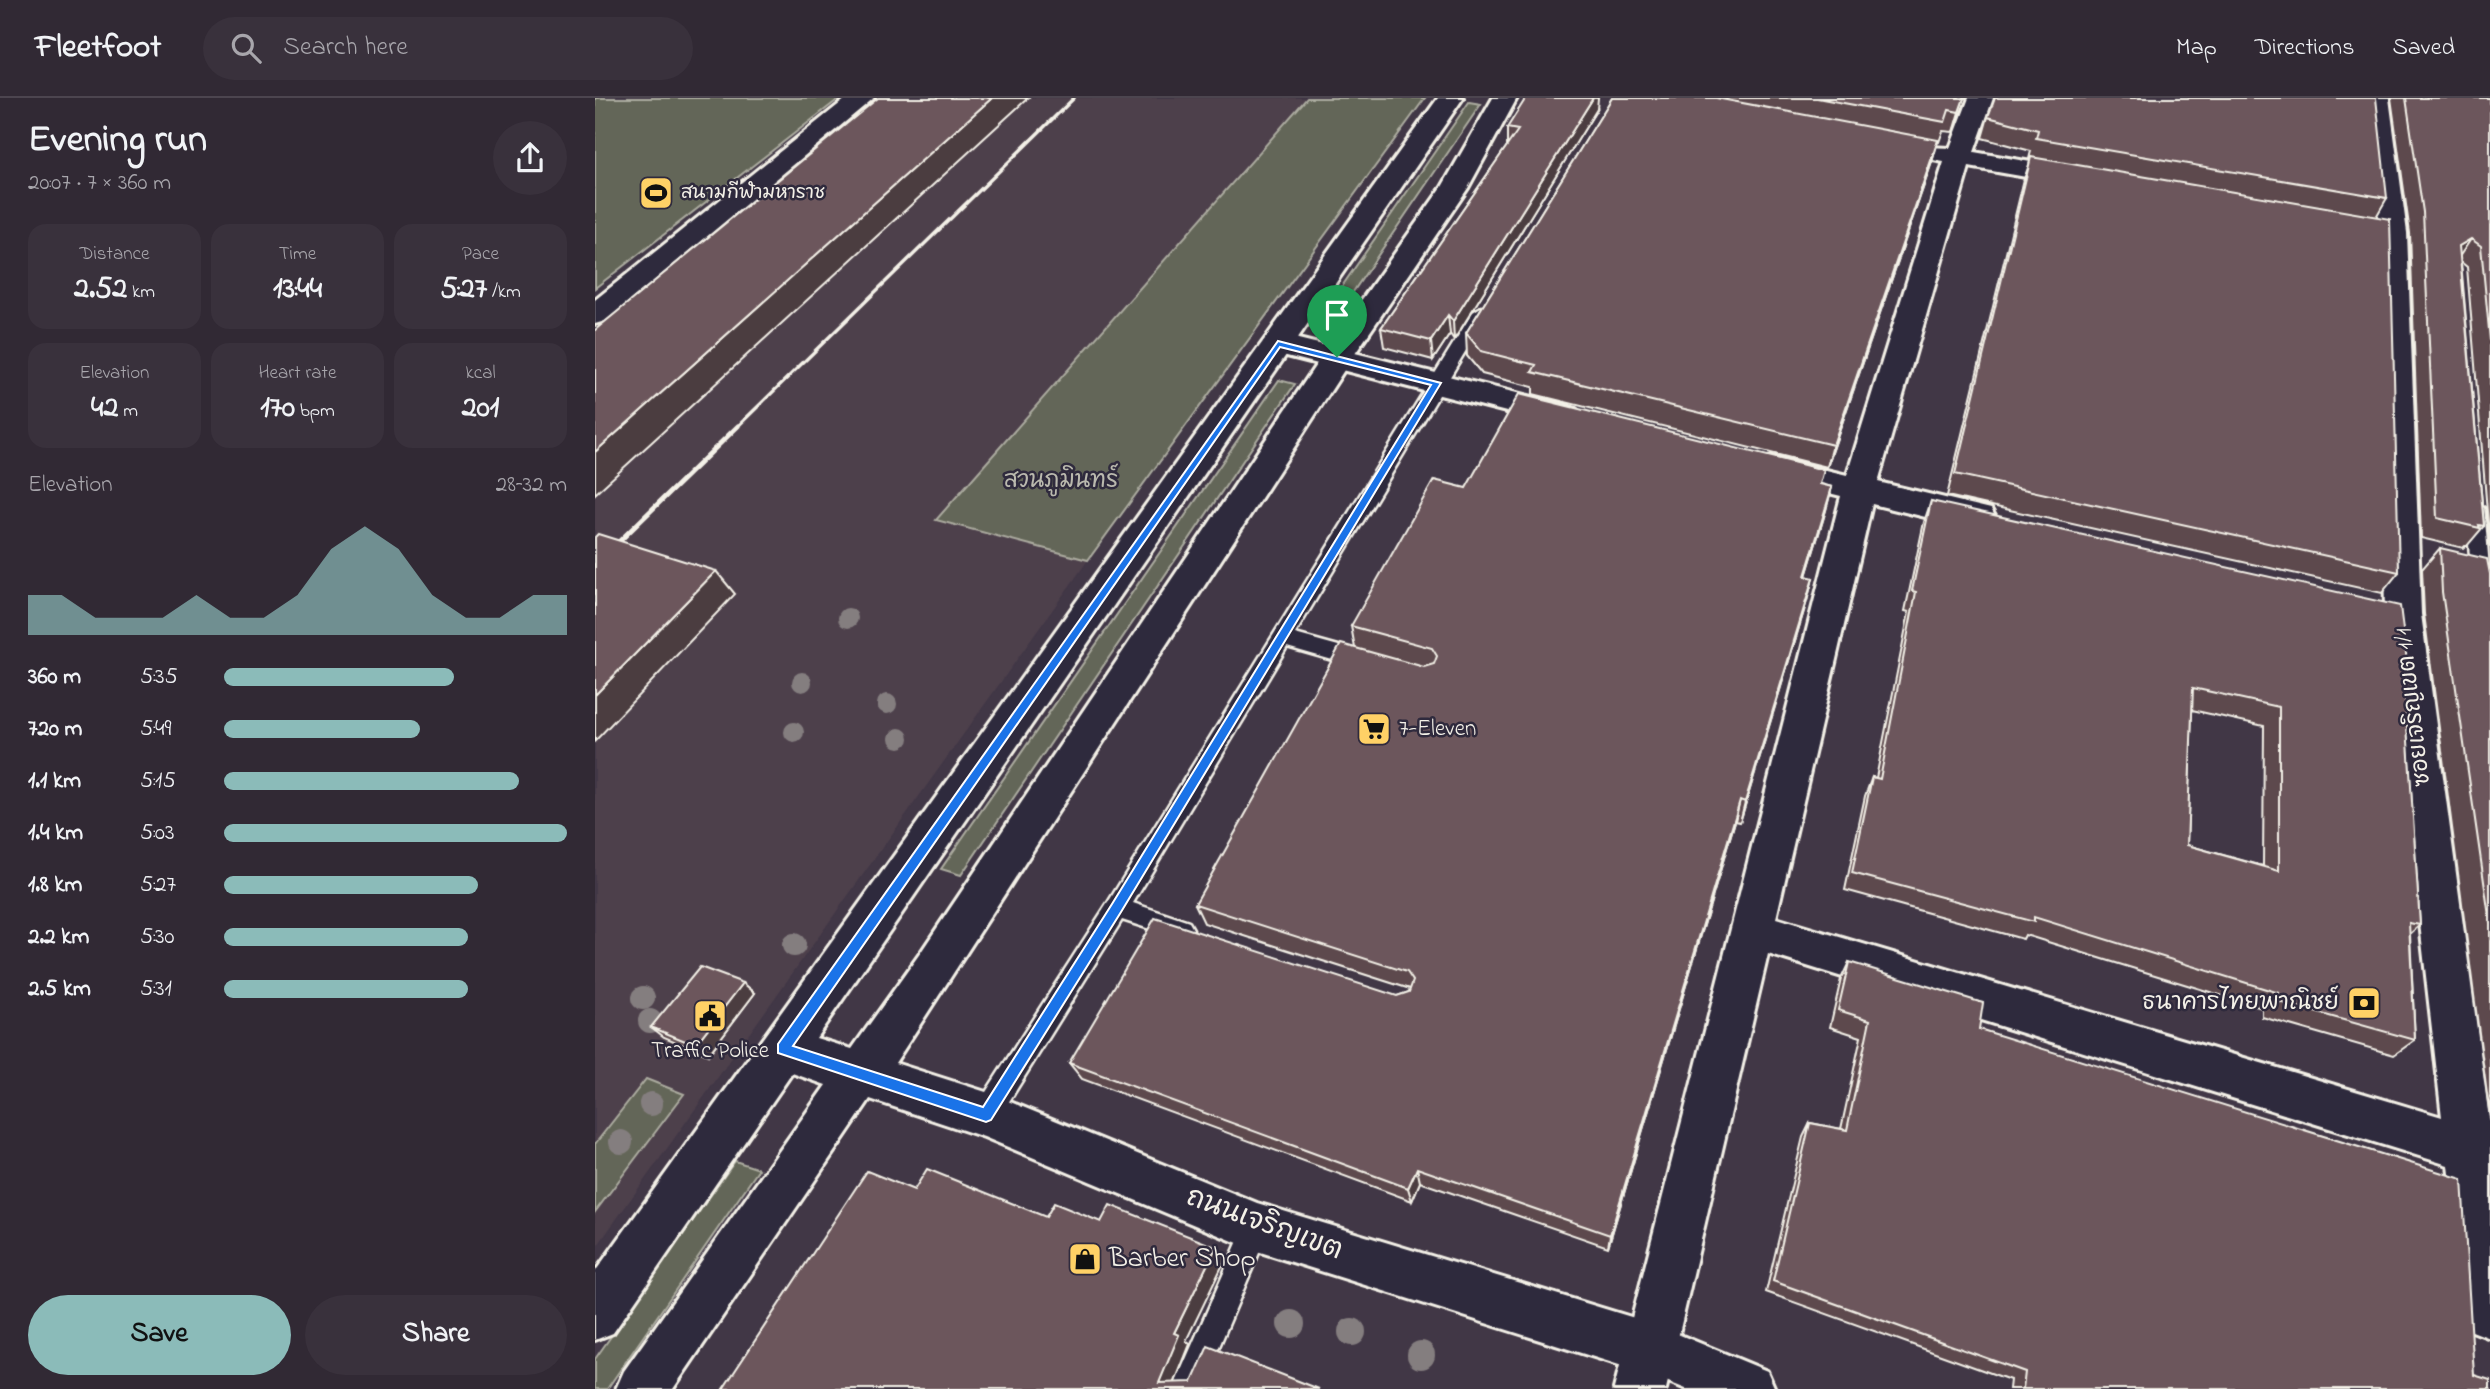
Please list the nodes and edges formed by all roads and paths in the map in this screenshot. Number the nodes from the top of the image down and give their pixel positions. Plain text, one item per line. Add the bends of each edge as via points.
1 (862, 98) edge
2 (1451, 98) edge
3 (1505, 98) edge
4 (1981, 98) edge
5 (2377, 98) edge
6 (1905, 147) edge
7 (1959, 157) junction
8 (2108, 183) edge
9 (1488, 300) edge
10 (595, 315) edge
11 (1278, 344) junction
12 (1337, 357) junction
13 (1436, 383) junction
14 (1595, 423) edge
15 (1740, 460) edge
16 (2474, 486) edge
17 (1859, 490) junction
18 (2008, 524) edge
19 (2399, 548) junction
20 (2466, 565) edge
21 (1281, 638) junction
22 (1388, 668) edge
23 (1117, 908) junction
24 (1750, 929) junction
25 (1207, 937) edge
26 (783, 1049) junction
27 (859, 1076) junction
28 (986, 1115) junction
29 (2468, 1148) junction
30 (1257, 1227) junction
31 (2490, 1313) edge
32 (595, 1315) edge
33 (1646, 1369) edge
34 (642, 1389) edge
35 (1187, 1389) edge
36 (1749, 1389) edge

1 - 10 street
2 - 11 street
3 - 12 street via 1455,188
4 - 7 street
5 - 19 street, ซอยเจริญเขต 1/1 via 2379,231
6 - 7 street
7 - 8 street
7 - 17 street
9 - 13 lane
11 - 12 street
11 - 26 street
12 - 13 street
12 - 27 street
13 - 14 street
13 - 21 lane
15 - 17 street
16 - 20 lane
17 - 18 street
17 - 24 street
19 - 20 street
19 - 29 street, ซอยเจริญเขต 1/1 via 2389,611
21 - 22 lane
21 - 23 lane
23 - 25 lane
23 - 28 lane
24 - 29 street
24 - 33 street
26 - 27 street, ถนนเจริญเขต
26 - 32 street
27 - 28 street, ถนนเจริญเขต
27 - 34 street
28 - 30 street, ถนนเจริญเขต
29 - 31 street, ซอยเจริญเขต 1/1
30 - 33 street, ถนนเจริญเขต
30 - 35 lane
33 - 36 street, ถนนเจริญเขต

